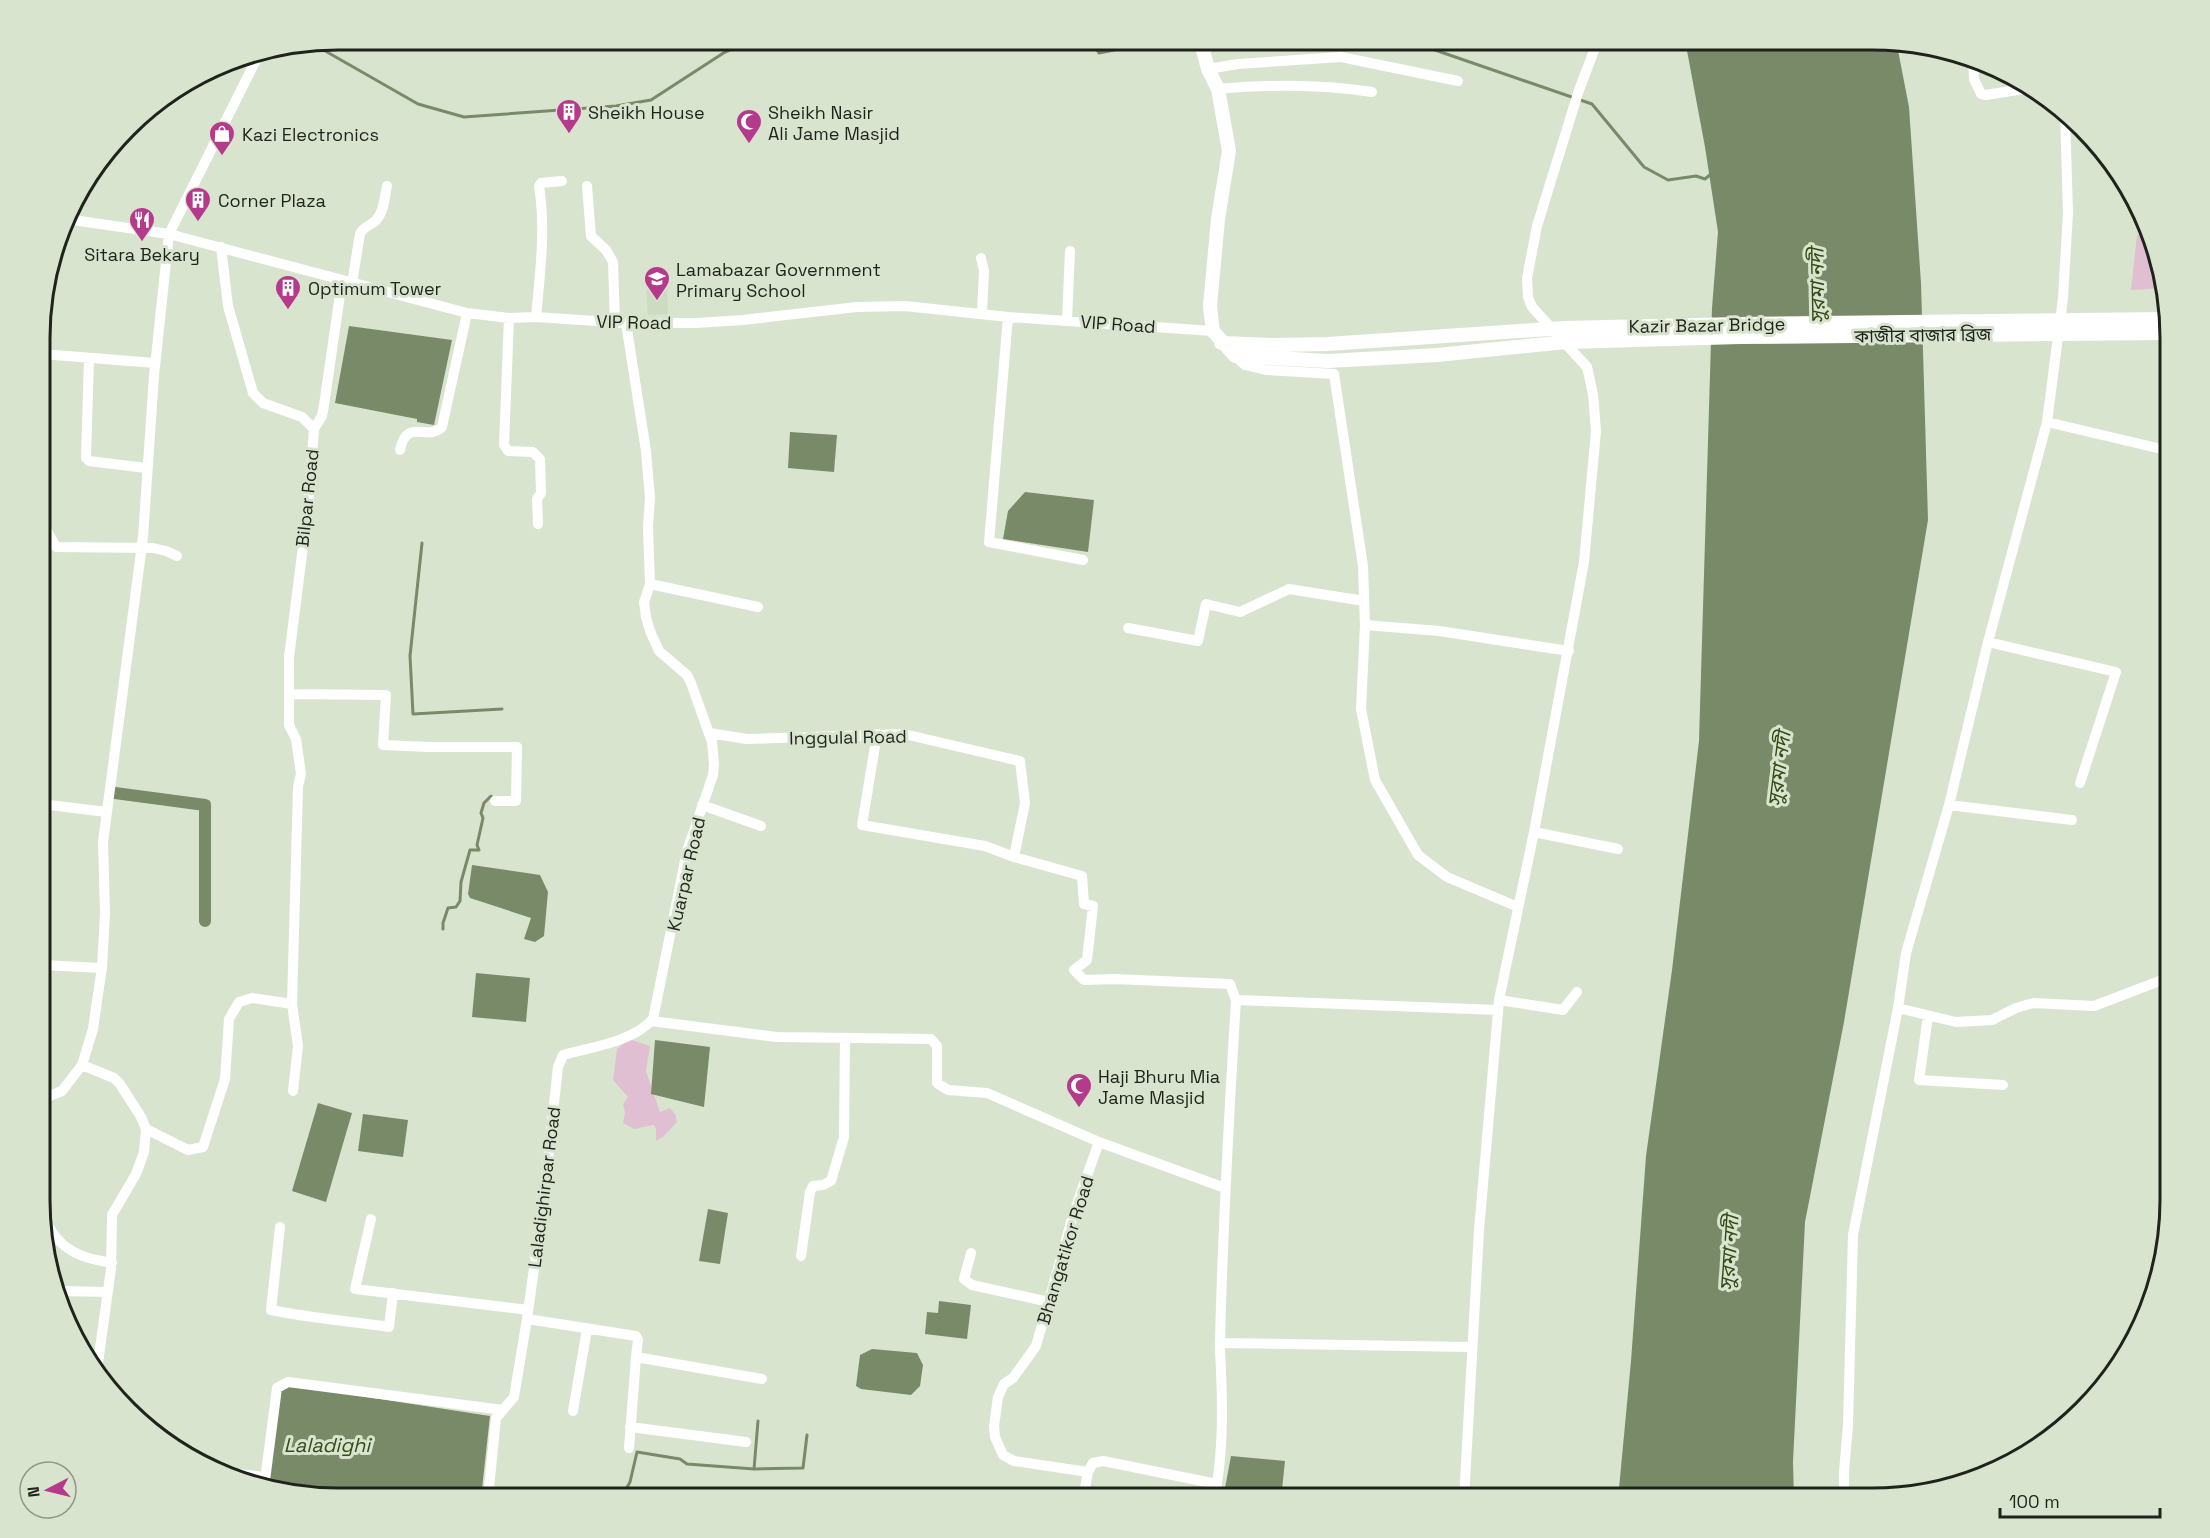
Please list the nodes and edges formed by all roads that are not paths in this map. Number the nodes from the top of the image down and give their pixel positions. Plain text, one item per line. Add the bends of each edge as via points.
1 (1203, 50) edge
2 (1594, 50) edge
3 (256, 61) edge
4 (1973, 68) edge
5 (1208, 69) junction
6 (1458, 81) dead end
7 (1218, 89) junction
8 (2020, 90) edge
9 (1372, 92) dead end
10 (2066, 125) edge
11 (562, 181) dead end
12 (387, 186) dead end
13 (588, 186) dead end
14 (74, 220) edge
15 (169, 234) junction
16 (221, 247) junction
17 (1070, 251) dead end
18 (981, 258) dead end
19 (347, 282) junction
20 (467, 313) junction
21 (982, 313) junction
22 (536, 317) junction
23 (1008, 317) junction
24 (509, 318) junction
25 (2160, 319) edge
26 (1067, 320) junction
27 (615, 323) junction
28 (626, 323) junction
29 (1213, 331) junction
30 (2160, 333) edge
31 (1221, 343) junction
32 (50, 355) edge
33 (1235, 356) junction
34 (89, 358) junction
35 (155, 363) junction
36 (2047, 423) junction
37 (314, 429) junction
38 (2160, 449) edge
39 (400, 450) dead end
40 (146, 468) junction
41 (538, 524) dead end
42 (50, 536) edge
43 (141, 548) junction
44 (177, 556) dead end
45 (1083, 560) dead end
46 (650, 584) junction
47 (1364, 602) junction
48 (758, 607) dead end
49 (1365, 626) junction
50 (1128, 628) dead end
51 (1988, 642) junction
52 (1569, 651) junction
53 (289, 694) junction
54 (709, 733) junction
55 (877, 734) junction
56 (2080, 783) dead end
57 (495, 801) dead end
58 (50, 805) edge
59 (702, 805) junction
60 (1949, 805) junction
61 (106, 812) junction
62 (2072, 820) dead end
63 (761, 826) dead end
64 (1534, 832) junction
65 (1618, 849) dead end
66 (1014, 857) junction
67 (1518, 907) junction
68 (50, 965) edge
69 (102, 968) junction
70 (2160, 981) edge
71 (1577, 992) dead end
72 (1236, 1000) junction
73 (292, 1004) junction
74 (1499, 1005) junction
75 (1898, 1008) junction
76 (1928, 1016) junction
77 (651, 1021) junction
78 (844, 1038) junction
79 (82, 1065) junction
80 (2003, 1085) dead end
81 (293, 1091) dead end
82 (50, 1096) edge
83 (146, 1130) junction
84 (1098, 1142) junction
85 (1225, 1188) junction
86 (371, 1219) dead end
87 (280, 1227) dead end
88 (51, 1231) edge
89 (971, 1253) dead end
90 (801, 1256) dead end
91 (112, 1263) junction
92 (64, 1291) edge
93 (108, 1292) junction
94 (393, 1293) junction
95 (1049, 1302) junction
96 (528, 1315) junction
97 (587, 1329) junction
98 (1220, 1343) junction
99 (1472, 1347) junction
100 (636, 1357) junction
101 (98, 1361) edge
102 (762, 1379) dead end
103 (503, 1410) junction
104 (573, 1411) dead end
105 (630, 1426) junction
106 (746, 1442) dead end
107 (629, 1448) dead end
108 (1088, 1472) junction
109 (265, 1479) edge
110 (1217, 1484) junction
111 (489, 1488) edge
112 (1085, 1488) edge
113 (1216, 1488) edge
114 (1465, 1488) edge
115 (1844, 1488) edge

1 - 5 main road
2 - 52 street via 1536,226 1527,278 1532,307 1587,368 1593,394 1596,431 1584,562
3 - 15 street
4 - 8 street via 1981,94
5 - 6 street via 1341,57
5 - 7 main road
7 - 9 street via 1281,84 1327,85
7 - 29 main road via 1229,151 1210,306
10 - 36 street via 2063,298
11 - 22 street via 539,186 543,241
12 - 19 street via 380,215 360,234
13 - 27 street via 591,236 613,262
14 - 15 street, VIP Road
15 - 16 street, VIP Road
15 - 35 street
16 - 19 street, VIP Road
16 - 37 street, Bilpar Road via 228,306 253,393 263,403 302,417
17 - 26 street
18 - 21 street
19 - 20 street, VIP Road
19 - 37 street via 322,416
20 - 24 street, VIP Road
20 - 39 street via 442,427 434,432 405,435
21 - 23 street, VIP Road
21 - 28 street, VIP Road via 880,306 743,320
22 - 24 street, VIP Road
22 - 27 street, VIP Road
23 - 26 street, VIP Road
23 - 45 street via 989,542
24 - 41 street via 504,445 508,451 533,452 540,459
25 - 31 main road, Kazir Bazar Bridge via 1564,328 1436,338 1273,345
26 - 29 street, VIP Road
27 - 28 street, VIP Road
28 - 46 street, Kuarpar Road via 646,451
29 - 31 main road
30 - 33 main road, কাজীর বাজার ব্রিজ via 1566,342 1328,361
31 - 33 main road
32 - 34 street
33 - 47 street via 1245,365 1266,370 1334,374 1362,555
34 - 35 street
34 - 40 street via 86,458
35 - 40 street
36 - 38 street
36 - 51 street
37 - 53 street, Bilpar Road
40 - 43 street
42 - 43 street via 56,547
43 - 44 street
43 - 61 street
46 - 48 street
46 - 54 street, Kuarpar Road via 644,602 653,641 665,658 687,675
47 - 49 street
47 - 50 street via 1289,589 1240,612 1206,604 1198,641
49 - 52 street via 1439,631
49 - 67 street via 1361,709 1375,780 1419,855 1447,877
51 - 56 street via 2116,672
51 - 60 street
52 - 64 street
53 - 57 street via 386,696 382,745 518,747 516,801
53 - 73 street, Bilpar Road via 289,725 296,739 301,774
54 - 55 street, Inggulal Road via 747,740
54 - 59 street, Kuarpar Road via 713,775
55 - 66 street, Inggulal Road via 904,734 1020,760 1025,803
55 - 66 street via 862,825 985,846
58 - 61 street
59 - 63 street
59 - 77 street, Kuarpar Road via 687,851
60 - 62 street
60 - 75 street via 1906,953
61 - 69 street
64 - 65 street
64 - 67 street
66 - 72 street via 1082,876 1084,904 1093,906 1088,960 1074,970 1084,980 1230,984
67 - 74 street
68 - 69 street
69 - 79 street via 93,1029
70 - 76 street via 2094,1006 2033,1003 1992,1020 1956,1022
71 - 74 street via 1563,1010
72 - 74 street
72 - 85 street
73 - 81 street, Bilpar Road via 297,1046
73 - 83 street via 252,999 239,1002 229,1019 225,1079 203,1147 188,1150
74 - 99 street
75 - 76 street
75 - 115 street via 1852,1235
76 - 80 street via 1919,1080
77 - 78 street via 777,1037
77 - 96 street, Laladighirpar Road via 611,1042 563,1055 558,1066
78 - 84 street via 931,1039 937,1046 936,1083 941,1087 987,1093
78 - 90 street via 844,1137 831,1181 813,1186 810,1192
79 - 82 street via 62,1091
79 - 83 street via 120,1084
83 - 91 street via 136,1174 112,1215
84 - 85 street
84 - 95 street, Bhangatikor Road
85 - 98 street
86 - 94 street via 355,1289
87 - 94 street via 271,1310 389,1327
88 - 91 street via 66,1248 86,1258
89 - 95 street via 964,1279 972,1285
91 - 93 street
92 - 93 street
93 - 101 street
94 - 96 street
95 - 108 street, Bhangatikor Road via 1036,1346 1013,1378 1004,1384 995,1437 1003,1455 1014,1461
96 - 97 street
96 - 103 street, Laladighirpar Road via 514,1396
97 - 100 street via 636,1336
97 - 104 street
98 - 99 street
98 - 110 street
99 - 114 street
100 - 102 street
100 - 105 street
103 - 109 street via 288,1382 277,1388
103 - 111 street, Laladighirpar Road via 496,1418
105 - 106 street
105 - 107 street
108 - 110 street via 1093,1463 1103,1461
108 - 112 street
110 - 113 street

